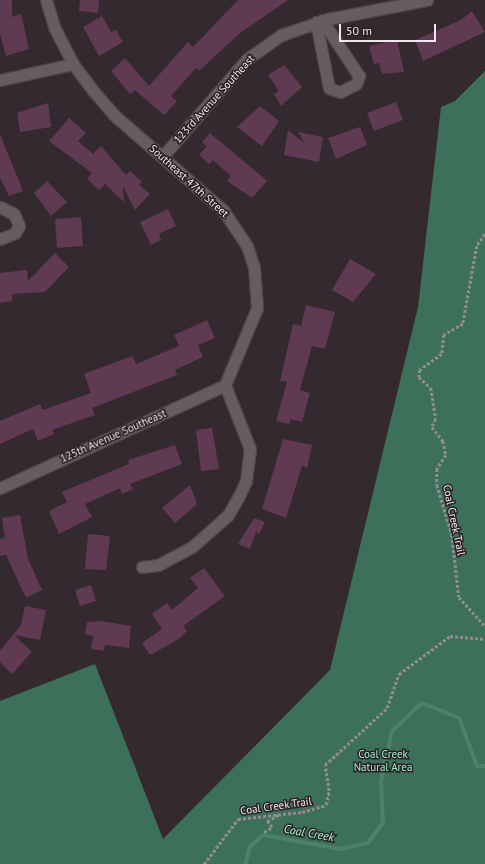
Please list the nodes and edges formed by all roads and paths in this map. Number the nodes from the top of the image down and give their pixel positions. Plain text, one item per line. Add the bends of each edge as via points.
1 (46, 0) edge
2 (427, 0) edge
3 (319, 21) junction
4 (73, 64) junction
5 (0, 80) edge
6 (163, 156) junction
7 (0, 207) edge
8 (485, 234) edge
9 (0, 240) edge
10 (226, 385) junction
11 (0, 488) edge
12 (142, 567) dead end
13 (485, 626) edge
14 (485, 638) edge
15 (280, 814) junction
16 (264, 832) dead end
17 (204, 864) edge

1 - 4 street, Southeast 47th Street via 54,27
2 - 3 street, 123rd Avenue Southeast
3 - 3 street via 359,76 356,84 340,92 329,88
3 - 6 street, 123rd Avenue Southeast via 281,35 246,59
4 - 5 street
4 - 6 street, Southeast 47th Street via 114,115
6 - 10 street, Southeast 47th Street via 223,210 237,226 254,267 257,308
7 - 9 street via 14,214 19,226 15,233
8 - 13 path, Coal Creek Trail via 477,246 463,324 444,335 442,354 420,370 419,377 431,388 436,419 432,427 443,442 446,455 438,469 437,485 452,535 459,597
10 - 11 street, 125th Avenue Southeast
10 - 12 street via 250,449 246,481 228,515 192,547 158,565
14 - 15 path, Coal Creek Trail via 450,636 399,674 387,708 325,765 329,791 326,805
15 - 16 path via 267,821 272,827
15 - 17 path, Coal Creek Trail via 235,820

